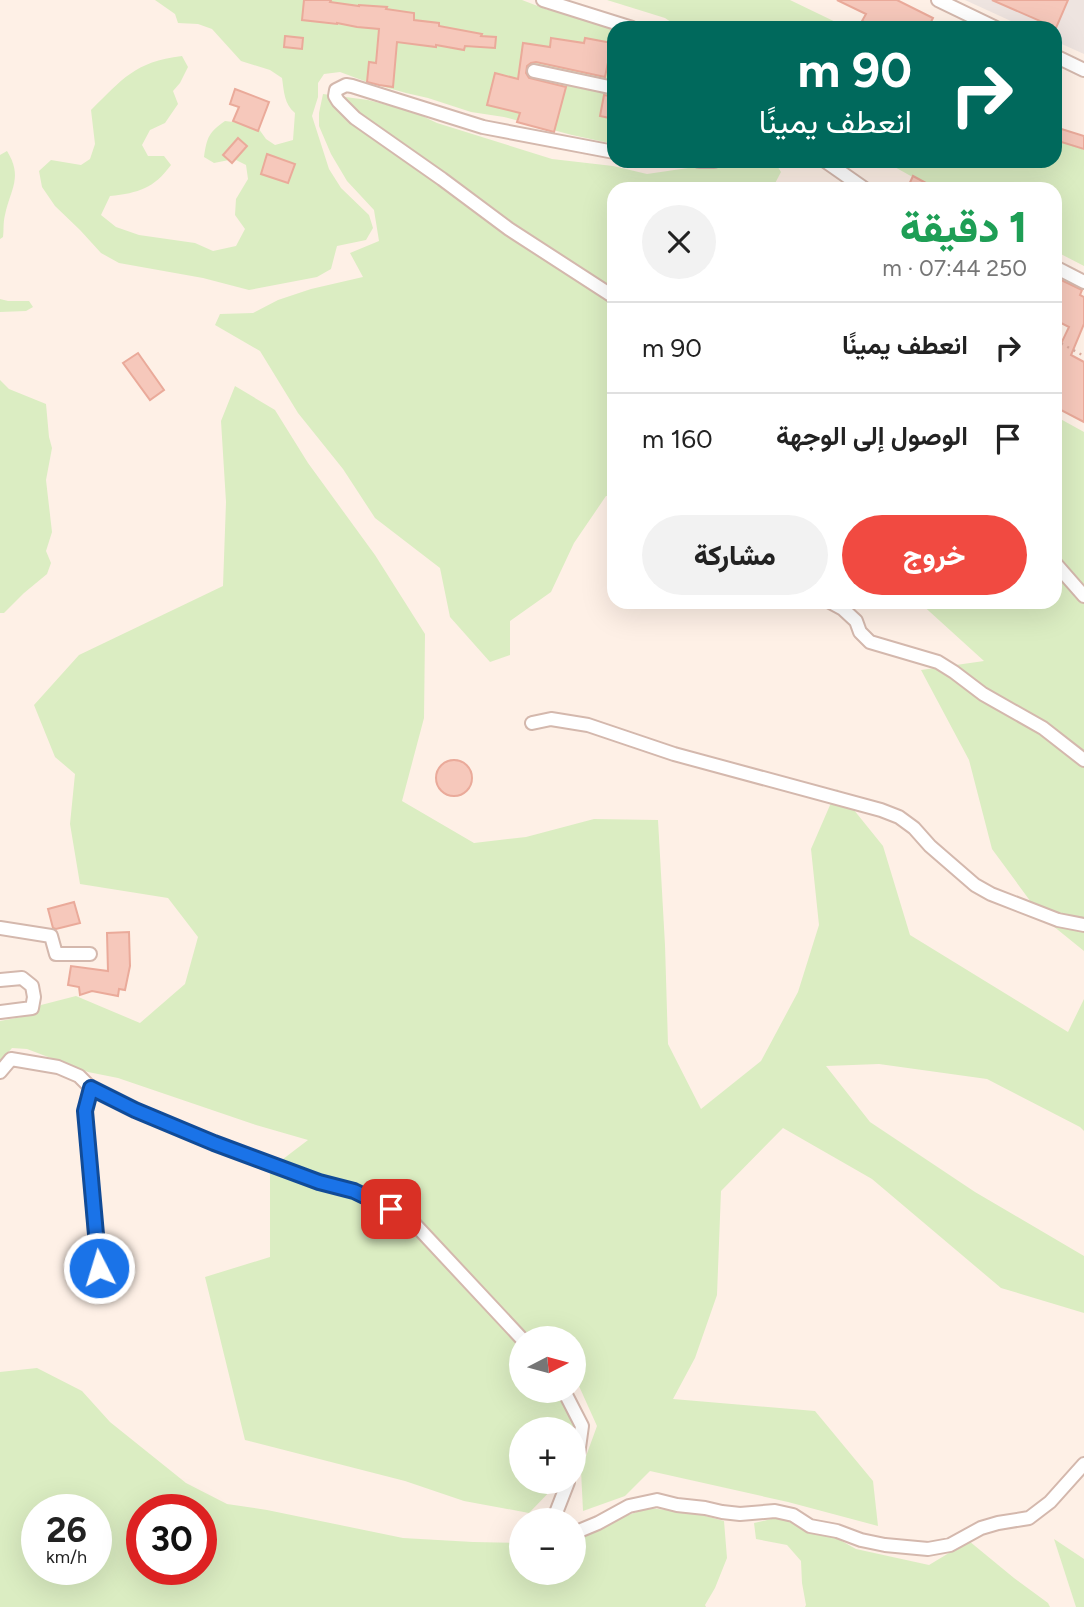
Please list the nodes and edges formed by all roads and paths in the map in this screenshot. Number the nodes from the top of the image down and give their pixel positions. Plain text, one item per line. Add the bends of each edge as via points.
1 (543, 0) edge
2 (937, 0) edge
3 (610, 21) edge
4 (981, 21) edge
5 (1062, 59) edge
6 (1084, 70) edge
7 (534, 71) dead end
8 (607, 87) edge
9 (607, 151) edge
10 (835, 168) edge
11 (855, 182) edge
12 (1062, 271) edge
13 (1084, 282) edge
14 (607, 293) edge
15 (1062, 344) edge
16 (1084, 356) edge
17 (1062, 571) edge
18 (1084, 596) edge
19 (843, 609) edge
20 (532, 723) dead end
21 (1084, 760) edge
22 (1084, 925) edge
23 (0, 928) edge
24 (90, 954) dead end
25 (0, 980) edge
26 (0, 1012) edge
27 (0, 1072) edge
28 (91, 1088) junction
29 (99, 1268) dead end
30 (510, 1326) edge
31 (1084, 1464) edge
32 (586, 1528) edge

1 - 3 street
2 - 4 street
5 - 6 street
7 - 8 street
9 - 14 street via 483,127 352,86 336,90 338,101 355,118
10 - 11 street
12 - 13 street
15 - 16 path
17 - 18 street
19 - 21 street via 870,642 938,662 1043,728
20 - 22 street via 568,720 881,810 914,828 975,885 1058,920
23 - 24 street via 51,936 56,954
25 - 26 street via 22,978 32,986 34,997 32,1008
27 - 28 street via 11,1059 32,1062 79,1076
28 - 29 street via 85,1111
28 - 30 street via 214,1143 354,1191 410,1219
31 - 32 street via 1029,1518 981,1528 950,1545 928,1549 861,1540 775,1511 740,1514 657,1500 629,1506

